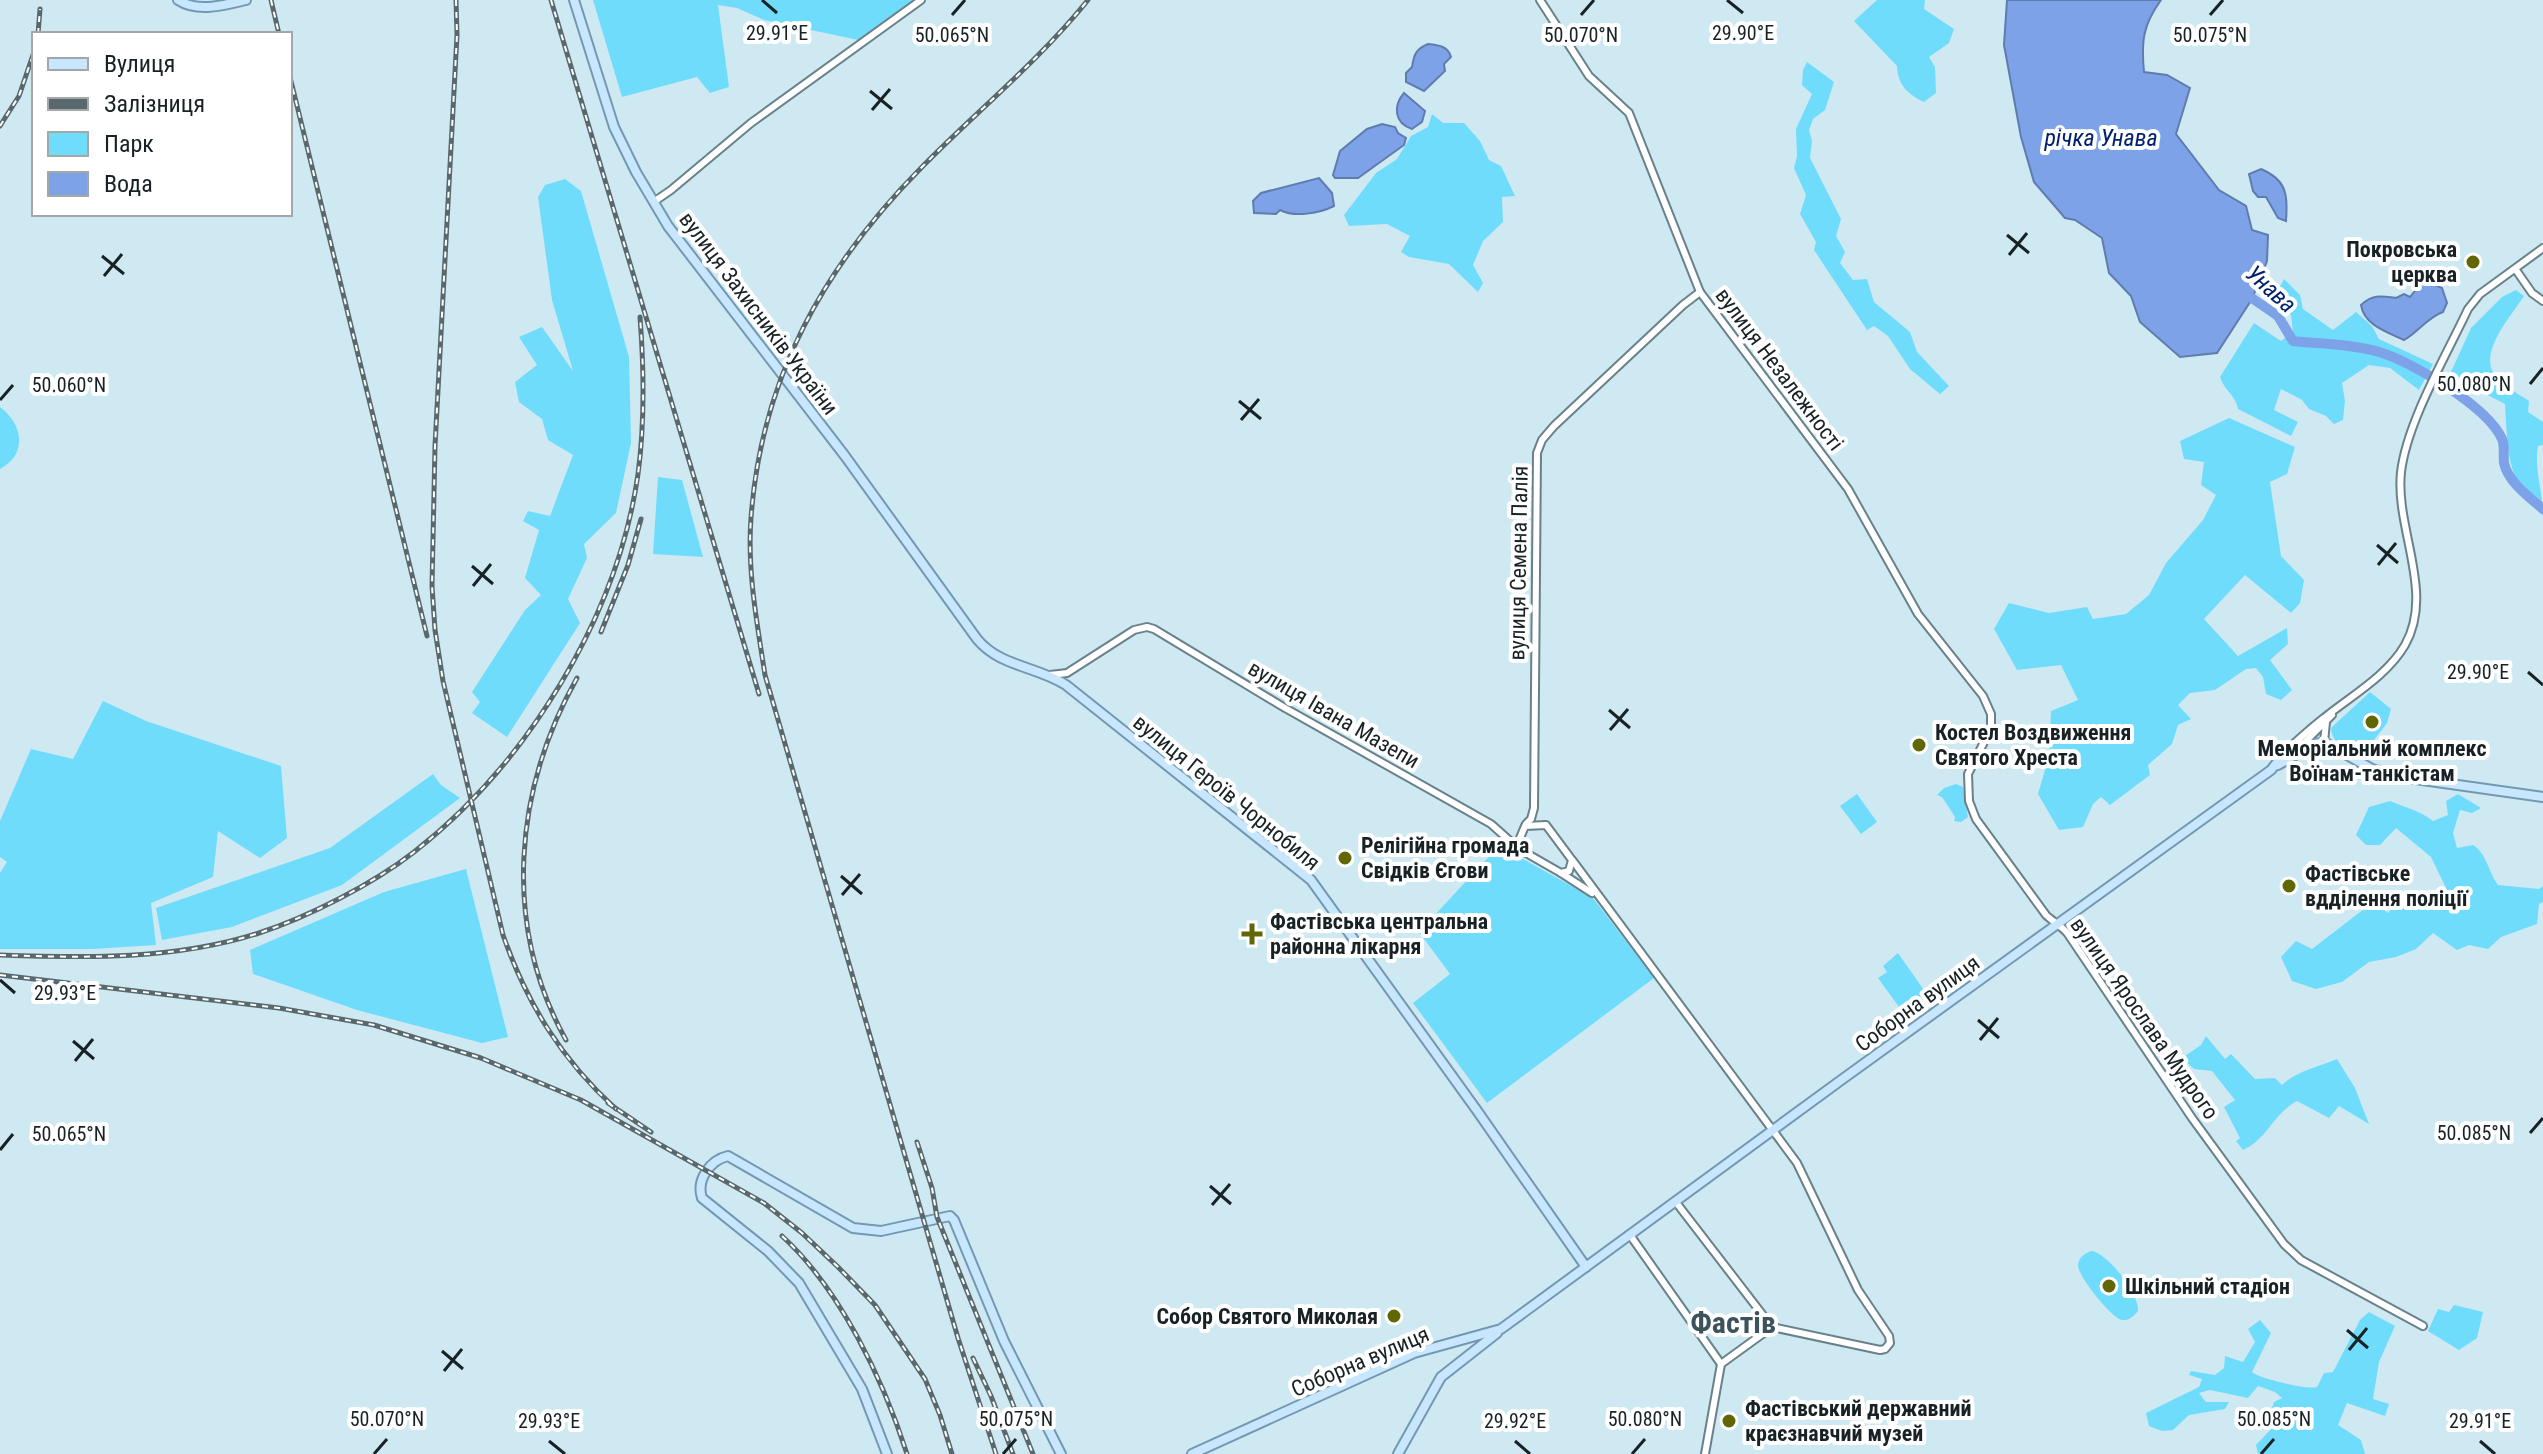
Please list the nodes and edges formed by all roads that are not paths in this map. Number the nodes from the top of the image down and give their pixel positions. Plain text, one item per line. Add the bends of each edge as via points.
1 (178, 0) edge
2 (246, 0) edge
3 (574, 0) edge
4 (921, 0) edge
5 (1540, 0) edge
6 (655, 201) junction
7 (2543, 248) edge
8 (2516, 270) junction
9 (1700, 292) junction
10 (2543, 301) edge
11 (1934, 631) joint
12 (1050, 675) junction
13 (2336, 708) junction
14 (2326, 722) junction
15 (2328, 745) junction
16 (2303, 747) junction
17 (2288, 754) junction
18 (2543, 797) edge
19 (1534, 808) junction
20 (1546, 825) junction
21 (1523, 828) junction
22 (1502, 835) junction
23 (1519, 849) junction
24 (1573, 861) junction
25 (1561, 873) junction
26 (1596, 895) junction
27 (2059, 923) junction
28 (1773, 1130) junction
29 (1675, 1201) junction
30 (1630, 1235) junction
31 (1586, 1267) junction
32 (2423, 1326) dead end
33 (1772, 1327) junction
34 (1501, 1329) junction
35 (1721, 1364) junction
36 (887, 1454) edge
37 (1061, 1454) edge
38 (1192, 1454) edge
39 (1398, 1454) edge
40 (1705, 1454) edge

1 - 2 main road via 198,8
3 - 6 main road via 614,127
4 - 6 street, вулиця Захисників України via 751,123
5 - 9 street, вулиця Незалежності via 1589,76 1629,113
6 - 12 main road, вулиця Захисників України via 689,255 838,446 977,639 992,655
7 - 8 street
8 - 10 street
8 - 13 street, Соборна вулиця via 2480,294 2468,309 2406,445 2401,474 2415,579 2413,627 2387,666
9 - 11 street, вулиця Незалежності via 1848,489 1906,596
9 - 19 street, вулиця Семена Палія via 1554,426 1539,446
11 - 27 street, вулиця Ярослава Мудрого via 1976,685 1991,714 1991,728 1968,774 1976,819 2046,915
12 - 22 street, вулиця Івана Мазепи via 1067,673 1147,627
12 - 31 main road, вулиця Героїв Чорнобиля via 1311,880
13 - 14 street
13 - 16 street via 2302,739
13 - 17 street, Соборна вулиця
14 - 15 street
14 - 16 street
15 - 16 main road
15 - 18 main road via 2394,776
16 - 17 main road
17 - 27 main road, Соборна вулиця
19 - 20 street
19 - 21 street, вулиця Семена Палія
20 - 21 street
20 - 24 street
21 - 22 street
21 - 23 street
22 - 23 street, вулиця Івана Мазепи
23 - 25 street, вулиця Івана Мазепи
24 - 25 street via 1569,871
24 - 26 street
25 - 26 street
26 - 28 street
27 - 28 main road, Соборна вулиця
27 - 32 street, вулиця Ярослава Мудрого via 2284,1244 2301,1260
28 - 29 main road, Соборна вулиця
28 - 33 street via 1797,1163 1858,1290 1889,1336 1889,1346 1880,1350
29 - 30 main road, Соборна вулиця
29 - 33 street
30 - 31 main road, Соборна вулиця
30 - 35 street
31 - 34 main road, Соборна вулиця
33 - 35 street
34 - 38 main road, Соборна вулиця via 1414,1353
34 - 39 main road via 1441,1377
35 - 40 street
36 - 37 main road via 862,1389 799,1283 700,1194 700,1184 717,1160 728,1156 853,1228 881,1231 950,1216

